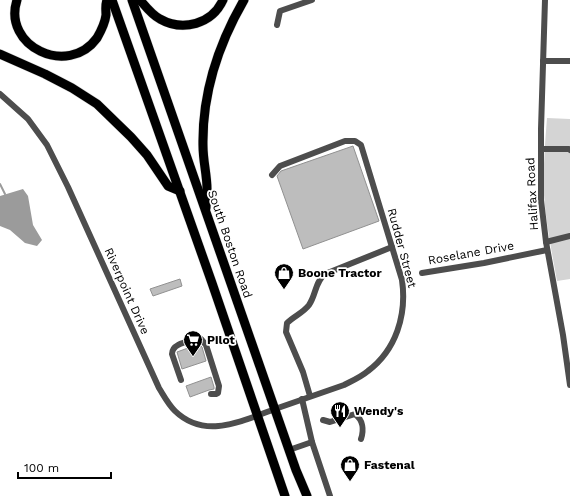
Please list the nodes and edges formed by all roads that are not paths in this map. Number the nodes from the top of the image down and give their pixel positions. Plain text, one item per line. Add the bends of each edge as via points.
1 (17, 0) edge
2 (107, 0) edge
3 (112, 0) edge
4 (132, 0) edge
5 (140, 0) edge
6 (223, 0) edge
7 (244, 0) edge
8 (312, 0) edge
9 (546, 0) edge
10 (277, 25) dead end
11 (0, 54) edge
12 (543, 61) junction
13 (570, 61) edge
14 (0, 94) edge
15 (541, 149) junction
16 (570, 149) edge
17 (272, 175) dead end
18 (180, 191) junction
19 (205, 211) junction
20 (570, 236) edge
21 (546, 242) junction
22 (392, 247) junction
23 (547, 250) junction
24 (422, 273) dead end
25 (181, 380) dead end
26 (570, 385) edge
27 (211, 394) dead end
28 (310, 396) junction
29 (302, 399) junction
30 (275, 409) junction
31 (258, 415) junction
32 (323, 420) dead end
33 (361, 439) dead end
34 (312, 442) junction
35 (289, 450) junction
36 (285, 496) edge
37 (307, 496) edge
38 (330, 496) edge

1 - 2 highway via 15,19 28,42 41,52 64,57 80,52 92,44 105,21
3 - 18 highway
4 - 19 highway, South Boston Road
5 - 6 highway via 160,19 170,24 190,26 205,20 217,10
7 - 19 highway via 225,36 209,88 203,130 207,189
8 - 10 street via 280,11
9 - 12 street, Halifax Road
11 - 18 highway via 45,74 97,104 131,137 168,186
12 - 13 street
12 - 15 street, Halifax Road
14 - 31 street, Riverpoint Drive via 28,119 50,151 153,376 174,410 188,420 213,427 236,423
15 - 16 street
15 - 21 street, Halifax Road via 541,200
17 - 22 street, Rudder Street via 280,166 345,141 358,142 363,148
18 - 31 highway
19 - 30 highway, South Boston Road
20 - 21 street
21 - 23 street, Halifax Road
22 - 28 street, Rudder Street via 402,280 404,300 401,321 392,343 381,359 368,371 344,385
22 - 28 street via 325,274 318,281 310,304 287,323 286,332
23 - 24 street, Roselane Drive
23 - 26 street, Halifax Road
25 - 27 street via 172,351 175,346 201,339 206,345 219,386 218,393
28 - 29 street, Rudder Street
29 - 30 street, Rudder Street
29 - 34 street
30 - 31 street, Riverpoint Drive
30 - 35 highway, South Boston Road
31 - 36 highway
32 - 33 street via 330,422 356,414 363,428
34 - 35 street
34 - 38 street
35 - 37 highway, South Boston Road

